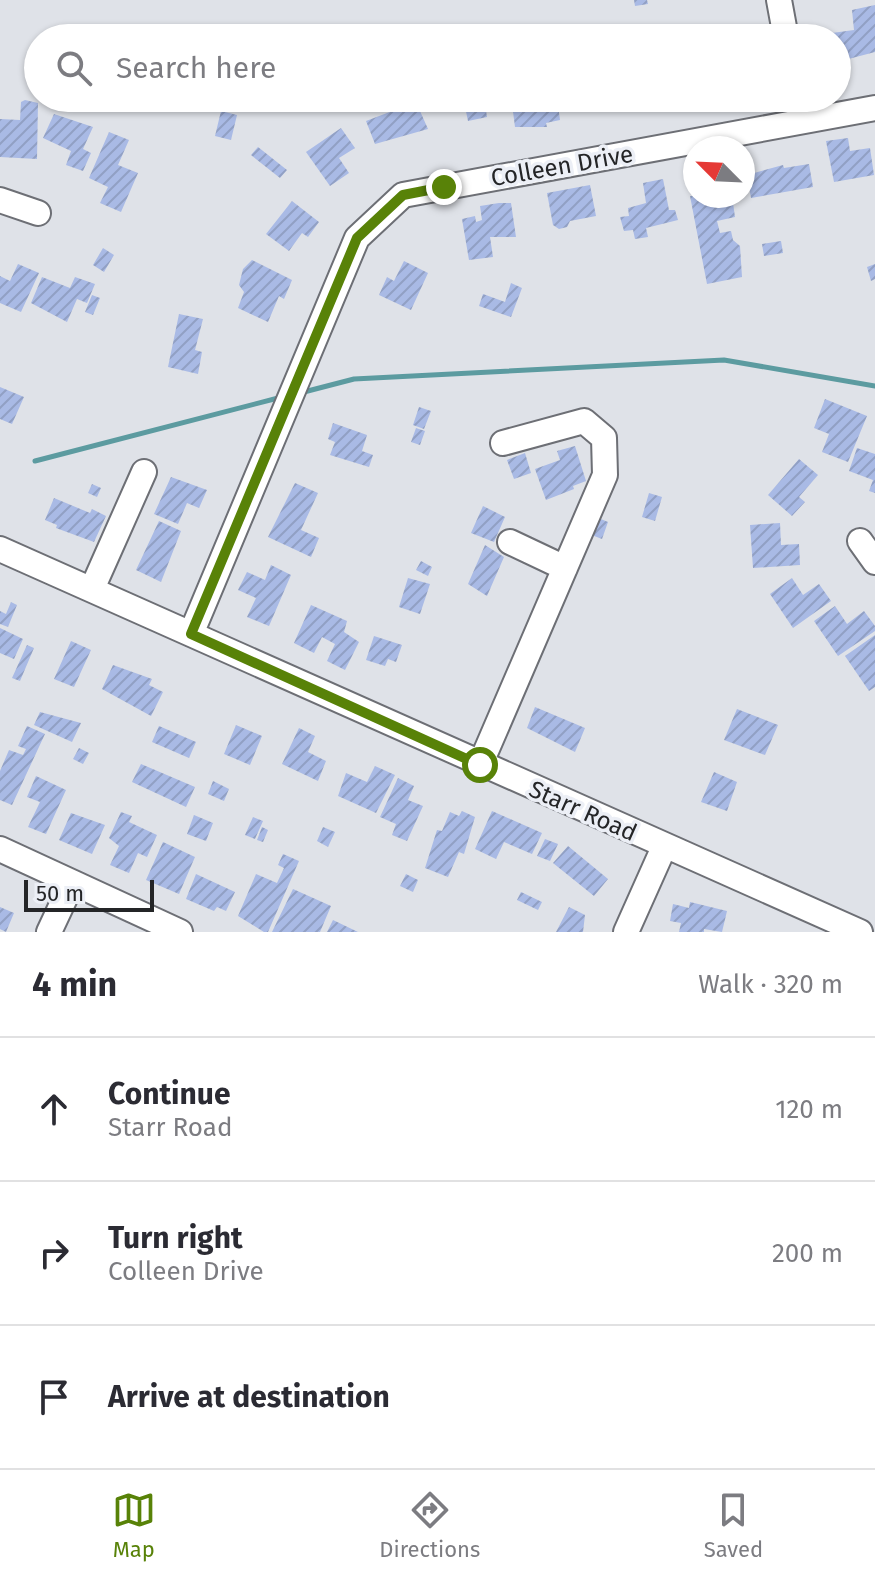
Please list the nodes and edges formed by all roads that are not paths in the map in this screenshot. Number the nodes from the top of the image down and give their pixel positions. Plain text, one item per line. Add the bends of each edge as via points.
1 (779, 0) edge
2 (783, 24) edge
3 (875, 108) edge
4 (851, 109) edge
5 (790, 112) edge
6 (0, 200) edge
7 (38, 213) dead end
8 (503, 443) dead end
9 (144, 472) dead end
10 (860, 541) dead end
11 (510, 542) dead end
12 (0, 549) edge
13 (875, 562) edge
14 (565, 568) junction
15 (92, 589) junction
16 (191, 634) junction
17 (480, 765) junction
18 (664, 847) junction
19 (0, 849) edge
20 (72, 883) junction
21 (851, 930) edge
22 (49, 932) edge
23 (180, 932) edge
24 (626, 932) edge

1 - 2 street
3 - 4 street, Colleen Drive
5 - 16 street, Colleen Drive via 403,195 357,238
6 - 7 street
8 - 14 street via 584,421 604,438 605,475
9 - 15 street
10 - 13 street
11 - 14 street
12 - 15 street, Starr Road
14 - 17 street
15 - 16 street, Starr Road
16 - 17 street, Starr Road
17 - 18 street, Starr Road
18 - 21 street, Starr Road
18 - 24 street
19 - 20 street
20 - 22 street
20 - 23 street

